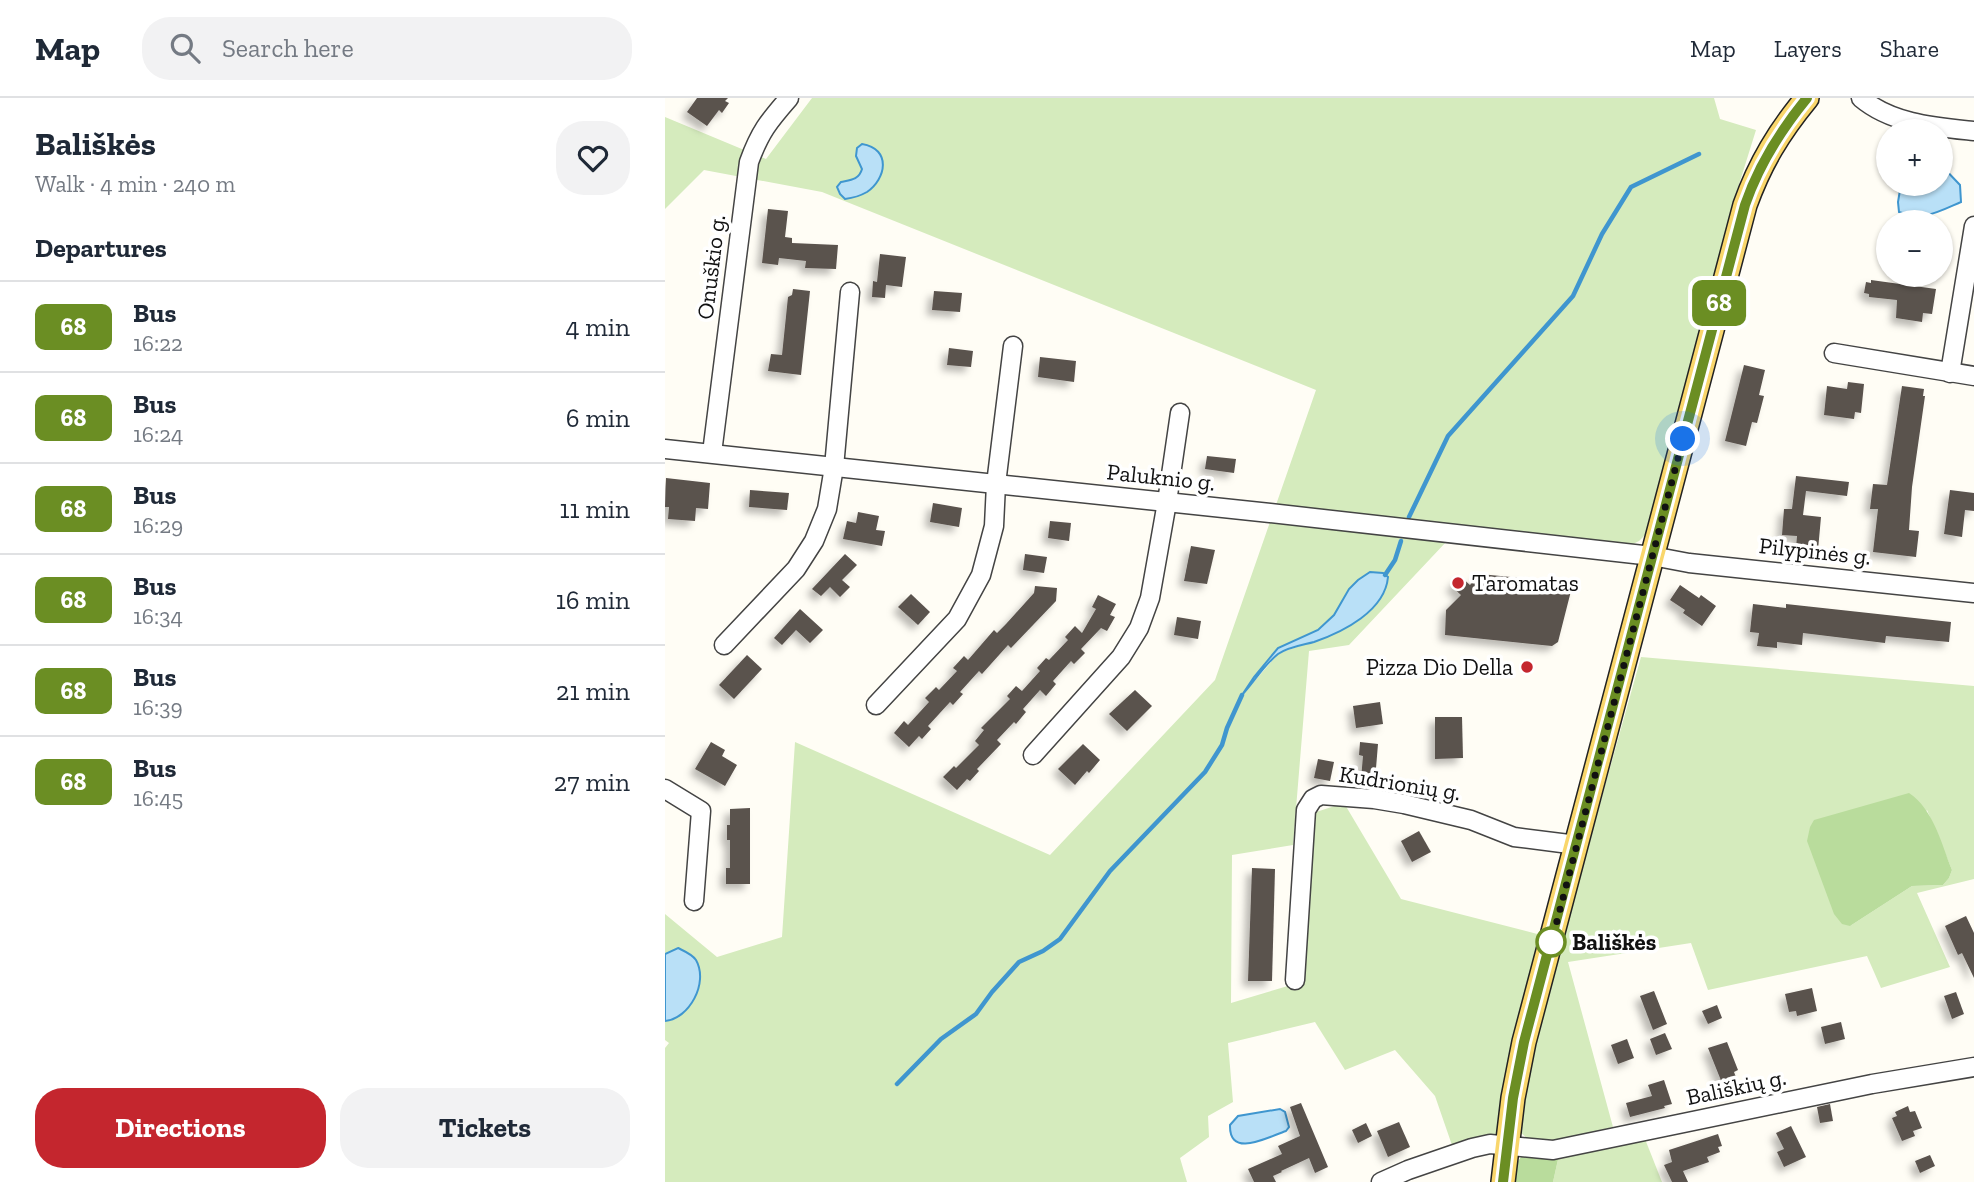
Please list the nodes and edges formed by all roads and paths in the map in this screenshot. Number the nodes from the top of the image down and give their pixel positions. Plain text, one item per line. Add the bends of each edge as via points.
1 (789, 98) edge
2 (1807, 98) edge
3 (1861, 98) edge
4 (1974, 131) edge
5 (1974, 226) edge
6 (850, 292) dead end
7 (1013, 346) dead end
8 (1833, 353) dead end
9 (1950, 373) junction
10 (1974, 376) edge
11 (1180, 413) dead end
12 (665, 449) edge
13 (712, 453) junction
14 (834, 467) junction
15 (996, 484) junction
16 (1167, 502) junction
17 (1652, 556) junction
18 (1974, 593) edge
19 (724, 645) dead end
20 (876, 705) dead end
21 (1033, 755) dead end
22 (665, 789) edge
23 (1577, 845) junction
24 (694, 901) dead end
25 (1295, 980) dead end
26 (1974, 1067) edge
27 (1507, 1145) junction
28 (1381, 1182) edge
29 (1503, 1182) edge

1 - 13 street, Onuškio g. via 767,123 749,162
2 - 17 main road via 1770,148 1745,205
3 - 4 street via 1896,118
5 - 9 street
6 - 14 street
7 - 15 street
8 - 9 street
9 - 10 street
11 - 16 street
12 - 13 street, Paluknio g.
13 - 14 street, Paluknio g.
14 - 15 street, Paluknio g.
14 - 19 street via 827,509 814,541 796,569
15 - 16 street, Paluknio g.
15 - 20 street via 993,526 981,575 957,619
16 - 17 street, Paluknio g.
16 - 21 street via 1150,598 1139,628 1121,657
17 - 18 street, Pilypinės g.
17 - 23 main road
22 - 24 street via 701,811
23 - 25 street, Kudrionių g. via 1514,837 1471,820 1404,804 1321,795 1306,810
23 - 27 main road via 1524,1042
26 - 27 street, Bališkių g. via 1553,1150
27 - 28 street, Bališkių g. via 1472,1148
27 - 29 main road

